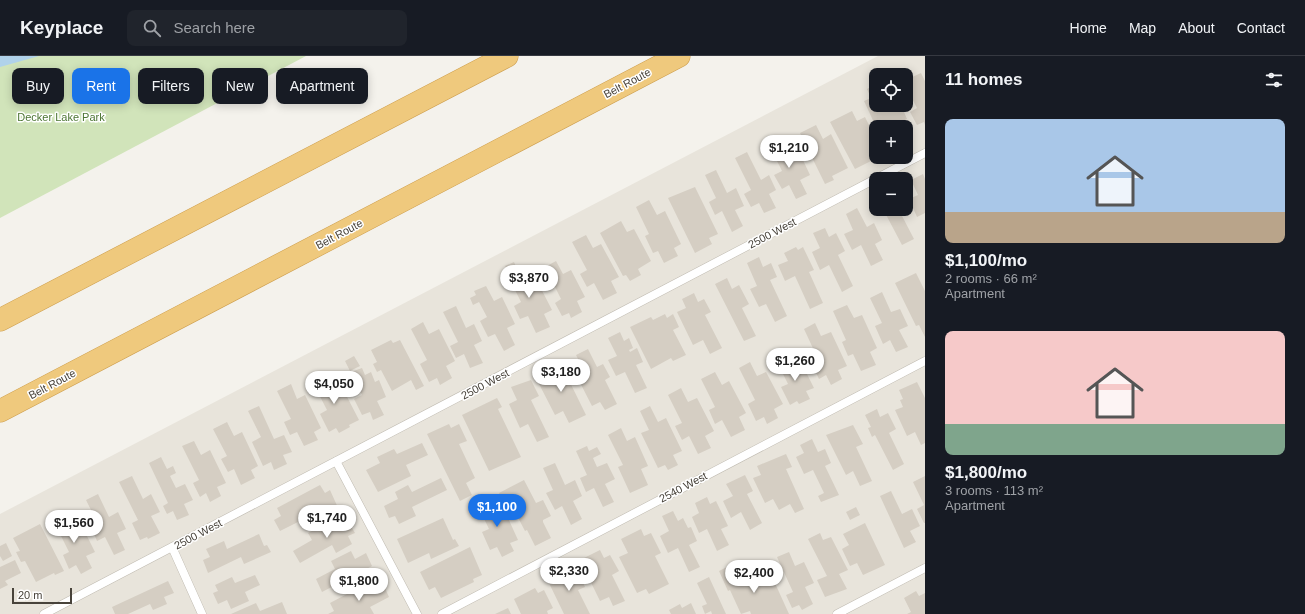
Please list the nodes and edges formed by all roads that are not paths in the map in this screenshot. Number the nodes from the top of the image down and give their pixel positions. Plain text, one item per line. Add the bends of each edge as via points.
1 (507, 56) edge
2 (679, 56) edge
3 (925, 153) edge
4 (0, 320) edge
5 (925, 361) edge
6 (0, 411) edge
7 (336, 461) junction
8 (172, 547) junction
9 (925, 568) edge
10 (44, 614) edge
11 (202, 614) edge
12 (417, 614) edge
13 (442, 614) edge
14 (837, 614) edge

1 - 4 highway
2 - 6 highway, Belt Route
3 - 7 lane, 2500 West
5 - 13 lane, 2540 West
7 - 8 lane, 2500 West
7 - 12 lane
8 - 10 lane, 2500 West
8 - 11 lane
9 - 14 lane

